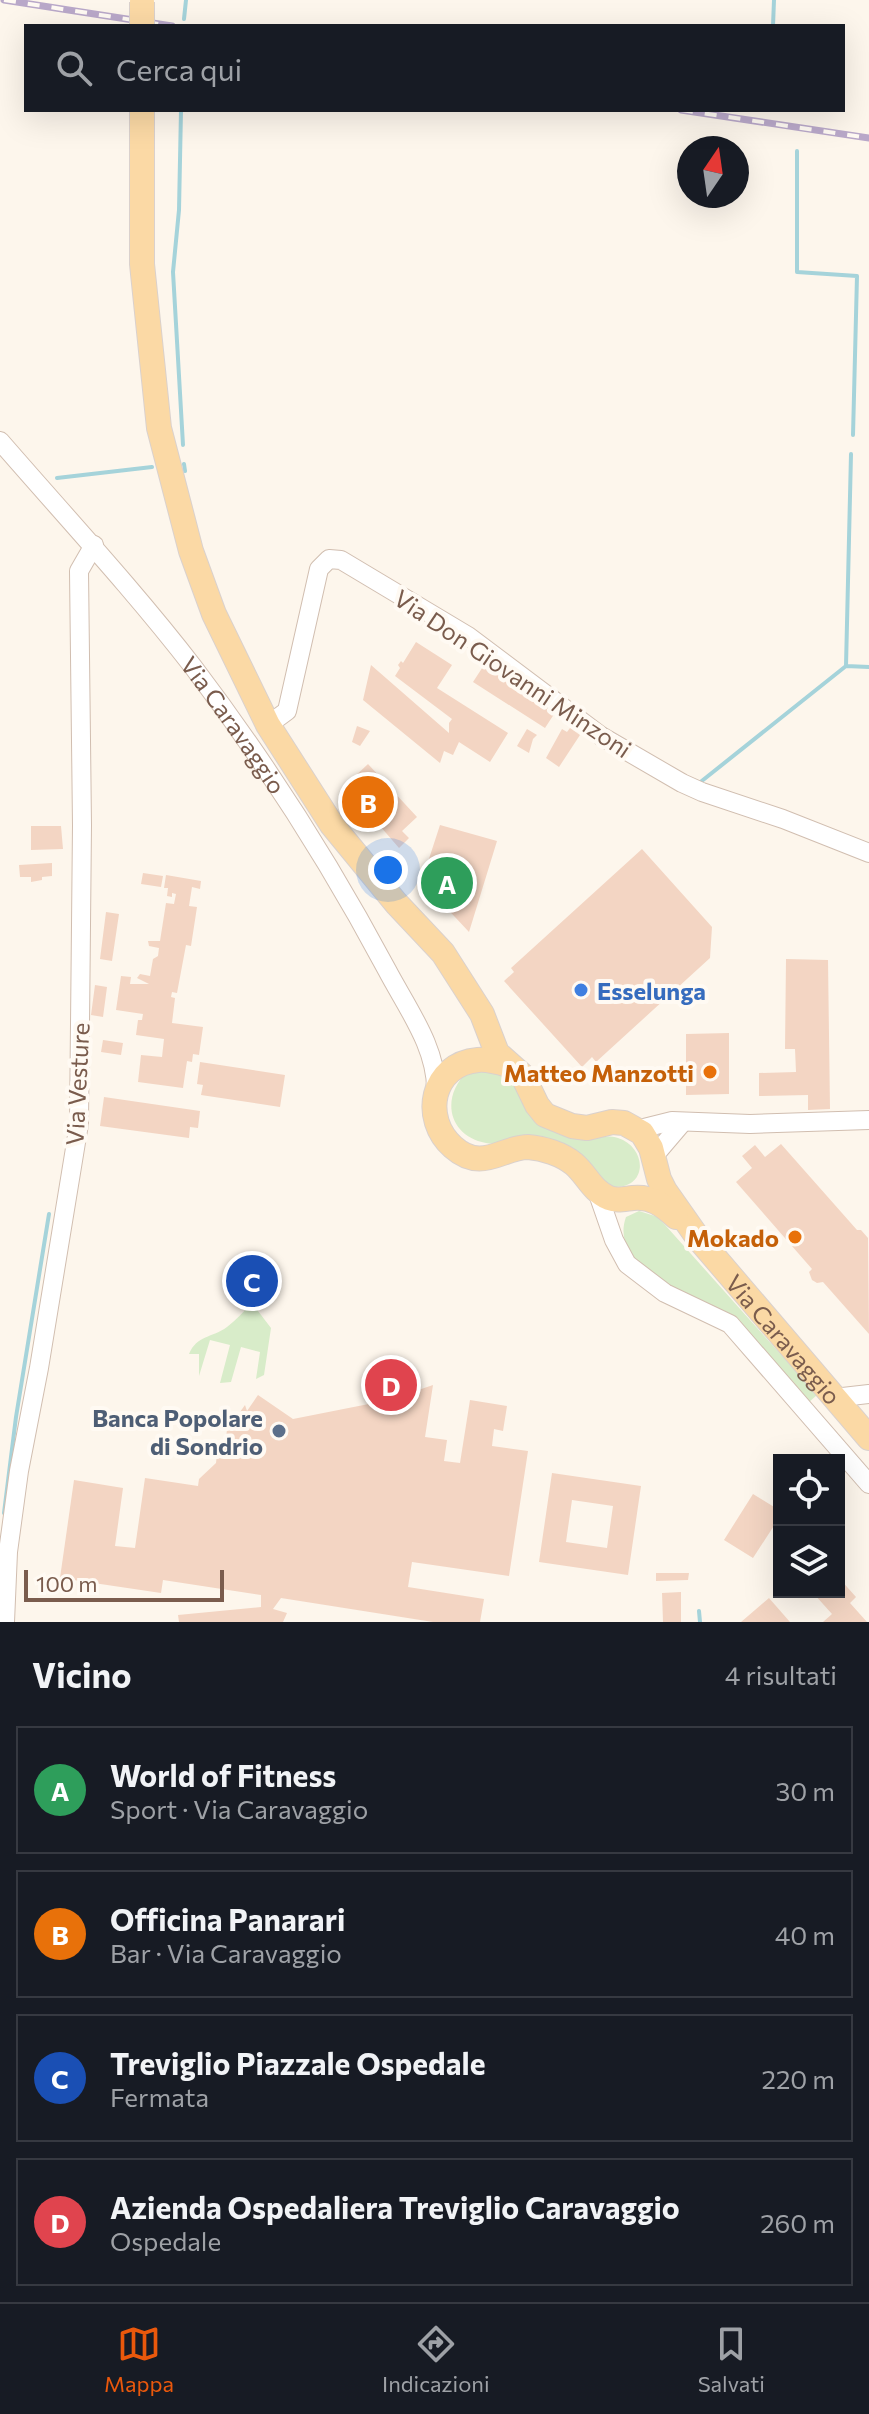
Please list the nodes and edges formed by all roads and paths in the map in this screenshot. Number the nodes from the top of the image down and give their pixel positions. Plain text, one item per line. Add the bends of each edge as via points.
1 (142, 112) edge
2 (0, 441) edge
3 (94, 545) junction
4 (268, 725) junction
5 (869, 853) edge
6 (468, 989) junction
7 (424, 1040) junction
8 (508, 1065) junction
9 (461, 1066) junction
10 (436, 1093) junction
11 (869, 1120) edge
12 (683, 1122) junction
13 (632, 1126) junction
14 (654, 1161) junction
15 (597, 1191) junction
16 (630, 1199) junction
17 (698, 1238) junction
18 (614, 1240) junction
19 (852, 1401) edge
20 (869, 1438) edge
21 (869, 1484) edge
22 (5, 1622) edge

1 - 4 main road, Via Caravaggio via 142,264 159,428 191,551 214,614
2 - 3 street, Via Caravaggio
3 - 7 street, Via Caravaggio via 193,666 287,801 345,893
3 - 22 street, Via Vesture via 79,571 79,1124 19,1471
4 - 5 street, Via Don Giovanni Minzoni via 287,711 319,569 329,559 341,560 468,636 601,736 682,783
4 - 6 main road, Via Caravaggio via 332,825
6 - 8 main road, Via Caravaggio via 493,1046
6 - 9 main road, Via Caravaggio via 476,1029
7 - 9 street, Via Caravaggio via 445,1061
7 - 10 street, Via Caravaggio via 435,1067
8 - 9 main road via 478,1060
8 - 13 main road, Via Caravaggio via 523,1076 545,1115 587,1128 612,1122
9 - 10 main road, Via Caravaggio
10 - 15 main road, Via Caravaggio via 437,1129 460,1153 488,1158 520,1148 549,1151 574,1164
11 - 12 street, Via Caravaggio
12 - 13 street, Via Caravaggio
12 - 14 street
13 - 14 main road, Via Caravaggio via 642,1133
14 - 16 main road via 649,1185
14 - 17 main road, Via Caravaggio via 665,1191
15 - 16 main road, Via Caravaggio
15 - 18 street
16 - 17 main road, Via Caravaggio via 662,1204
16 - 18 street via 619,1212
17 - 19 main road, Via Caravaggio
18 - 21 street via 627,1264 652,1284 730,1324
19 - 20 main road, Via Caravaggio

